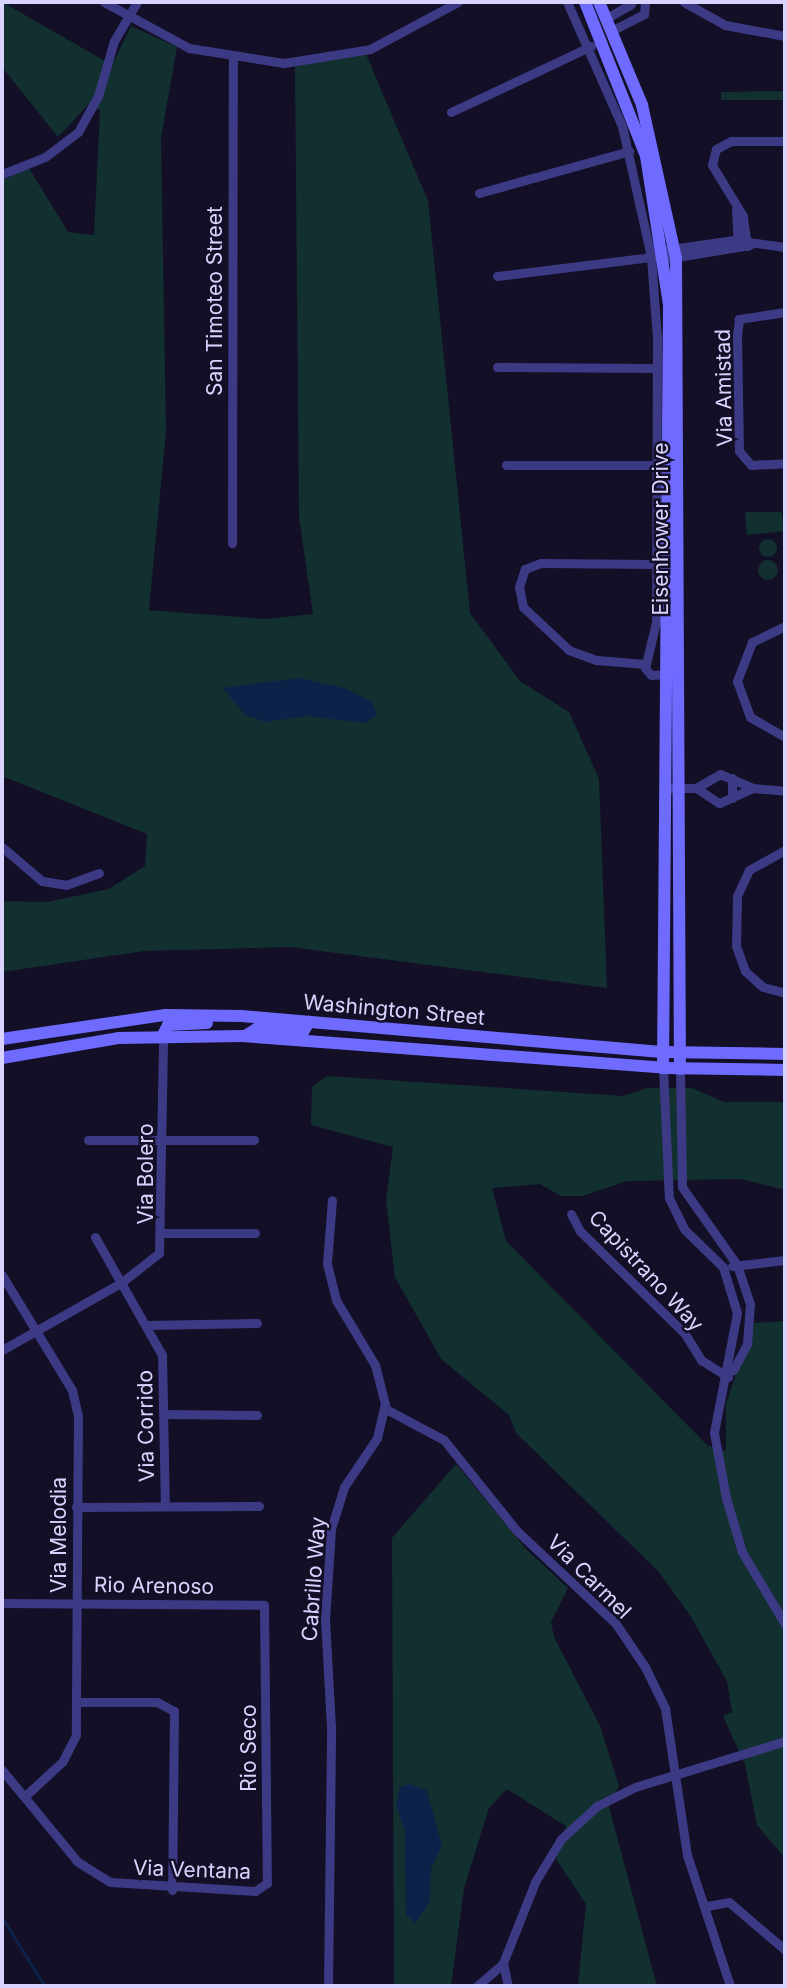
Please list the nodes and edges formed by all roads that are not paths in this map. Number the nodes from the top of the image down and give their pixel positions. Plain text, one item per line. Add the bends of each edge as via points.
1 (104, 2) edge
2 (138, 2) edge
3 (458, 2) edge
4 (568, 2) edge
5 (584, 2) edge
6 (598, 2) edge
7 (659, 2) edge
8 (684, 2) edge
9 (632, 3) edge
10 (646, 5) edge
11 (129, 15) junction
12 (636, 16) junction
13 (610, 24) junction
14 (785, 36) edge
15 (591, 46) junction
16 (233, 59) junction
17 (451, 112) dead end
18 (785, 141) edge
19 (629, 151) junction
20 (2, 174) edge
21 (479, 192) dead end
22 (745, 244) junction
23 (785, 247) edge
24 (670, 254) junction
25 (651, 257) junction
26 (496, 276) dead end
27 (785, 312) edge
28 (497, 367) dead end
29 (656, 368) junction
30 (785, 463) edge
31 (506, 466) dead end
32 (655, 466) junction
33 (232, 543) dead end
34 (656, 564) junction
35 (785, 626) edge
36 (645, 664) junction
37 (667, 674) junction
38 (785, 737) edge
39 (732, 778) junction
40 (666, 788) junction
41 (681, 788) junction
42 (696, 788) junction
43 (754, 788) junction
44 (782, 791) edge
45 (732, 798) junction
46 (2, 847) edge
47 (785, 850) edge
48 (99, 873) dead end
49 (785, 993) edge
50 (222, 1016) junction
51 (309, 1022) junction
52 (163, 1035) junction
53 (245, 1036) junction
54 (2, 1039) edge
55 (664, 1052) junction
56 (681, 1052) junction
57 (785, 1054) edge
58 (2, 1058) edge
59 (663, 1068) junction
60 (680, 1069) junction
61 (785, 1070) edge
62 (88, 1140) dead end
63 (164, 1140) junction
64 (254, 1140) dead end
65 (332, 1200) dead end
66 (571, 1214) dead end
67 (164, 1233) junction
68 (255, 1233) dead end
69 (95, 1237) dead end
70 (785, 1260) edge
71 (737, 1265) junction
72 (723, 1267) junction
73 (2, 1275) edge
74 (122, 1282) junction
75 (257, 1323) dead end
76 (147, 1325) junction
77 (36, 1330) junction
78 (2, 1350) edge
79 (729, 1377) junction
80 (384, 1408) junction
81 (164, 1414) junction
82 (257, 1415) dead end
83 (165, 1506) junction
84 (259, 1506) dead end
85 (76, 1507) junction
86 (2, 1602) edge
87 (76, 1603) junction
88 (264, 1605) joint
89 (785, 1624) edge
90 (78, 1702) junction
91 (785, 1741) edge
92 (2, 1770) edge
93 (678, 1775) junction
94 (25, 1796) junction
95 (262, 1889) joint
96 (172, 1890) junction
97 (707, 1906) junction
98 (785, 1950) edge
99 (503, 1963) junction
100 (328, 1986) edge
101 (477, 1986) edge
102 (508, 1986) edge
103 (730, 1986) edge

1 - 11 street
2 - 11 street
3 - 16 street via 370,49 284,63
4 - 15 street, Eisenhower Drive
5 - 24 main road, Eisenhower Drive via 646,156
6 - 13 main road, Eisenhower Drive
7 - 10 street
8 - 14 street via 725,25
9 - 12 street
9 - 13 street
10 - 12 street
11 - 16 street via 189,48
11 - 20 street via 78,132 45,157
12 - 13 street
13 - 24 main road, Eisenhower Drive via 657,156
15 - 17 street
15 - 19 street, Eisenhower Drive
16 - 33 street, San Timoteo Street
18 - 22 street via 731,141 716,149 712,165 736,209
19 - 21 street
19 - 25 street, Eisenhower Drive
22 - 23 street
22 - 24 street
24 - 37 main road, Eisenhower Drive
24 - 41 main road, Eisenhower Drive
25 - 26 street
25 - 29 street, Eisenhower Drive
27 - 30 street, Via Amistad via 739,319 737,336 739,451 751,466
28 - 29 street
29 - 32 street, Eisenhower Drive
31 - 32 street
32 - 34 street, Eisenhower Drive
34 - 36 street, Eisenhower Drive via 656,622
34 - 36 street via 541,563 525,569 519,587 523,607 569,650 596,660
35 - 38 street via 752,642 737,681 750,717
36 - 37 street via 650,675
37 - 40 main road, Eisenhower Drive
39 - 42 street via 715,774
39 - 43 street
39 - 45 street
40 - 41 street
40 - 55 main road, Eisenhower Drive
41 - 42 street
41 - 56 main road, Eisenhower Drive
42 - 45 street via 714,803
43 - 44 street
43 - 45 street
46 - 48 street via 42,881 66,885
47 - 49 street via 749,870 737,896 736,946 745,971 764,987
50 - 51 main road, Washington Street
50 - 52 main road via 213,1023 165,1026
50 - 54 main road, Washington Street via 165,1016
51 - 53 main road via 303,1032 258,1028
51 - 55 main road, Washington Street
52 - 53 main road, Washington Street
52 - 58 main road, Washington Street
52 - 63 street, Via Bolero
53 - 59 main road, Washington Street
55 - 56 main road, Washington Street
55 - 59 main road, Eisenhower Drive
56 - 57 main road, Washington Street
56 - 60 main road, Eisenhower Drive
59 - 60 main road, Washington Street
59 - 72 street via 668,1198 684,1229
60 - 61 main road, Washington Street
60 - 71 street via 682,1187
62 - 63 street
63 - 64 street
63 - 67 street, Via Bolero
65 - 80 street, Cabrillo Way via 327,1263 336,1300 378,1371
66 - 79 street, Capistrano Way via 580,1231 685,1334 701,1360
67 - 68 street
67 - 74 street, Via Bolero via 159,1253
69 - 74 street, Via Corrido
70 - 71 street
71 - 72 street
71 - 79 street via 750,1304 747,1344
72 - 79 street via 737,1313
73 - 77 street, Via Melodia
74 - 76 street, Via Corrido
74 - 77 street, Via Bolero
75 - 76 street
76 - 81 street, Via Corrido via 162,1355
77 - 78 street, Via Bolero
77 - 85 street, Via Melodia via 75,1399
79 - 89 street via 713,1433 726,1498 742,1552
80 - 93 street, Via Carmel via 444,1440 516,1530 616,1624 665,1708
80 - 100 street, Cabrillo Way via 374,1445 341,1494 331,1529 325,1620 331,1727
81 - 82 street
81 - 83 street, Via Corrido
83 - 84 street
83 - 85 street
85 - 87 street, Via Melodia
86 - 87 street, Rio Arenoso
87 - 88 street, Rio Arenoso
87 - 90 street, Via Melodia
88 - 95 street, Rio Seco via 269,1875
90 - 94 street, Via Melodia via 76,1735 62,1762
90 - 96 street via 157,1702 174,1711
91 - 93 street
92 - 94 street, Via Ventana
93 - 97 street, Via Carmel via 687,1855
93 - 99 street via 597,1806 561,1839 535,1882
94 - 96 street, Via Ventana via 86,1870 131,1888
95 - 96 street, Via Ventana
97 - 98 street via 729,1902
97 - 103 street, Via Carmel
99 - 101 street
99 - 102 street

